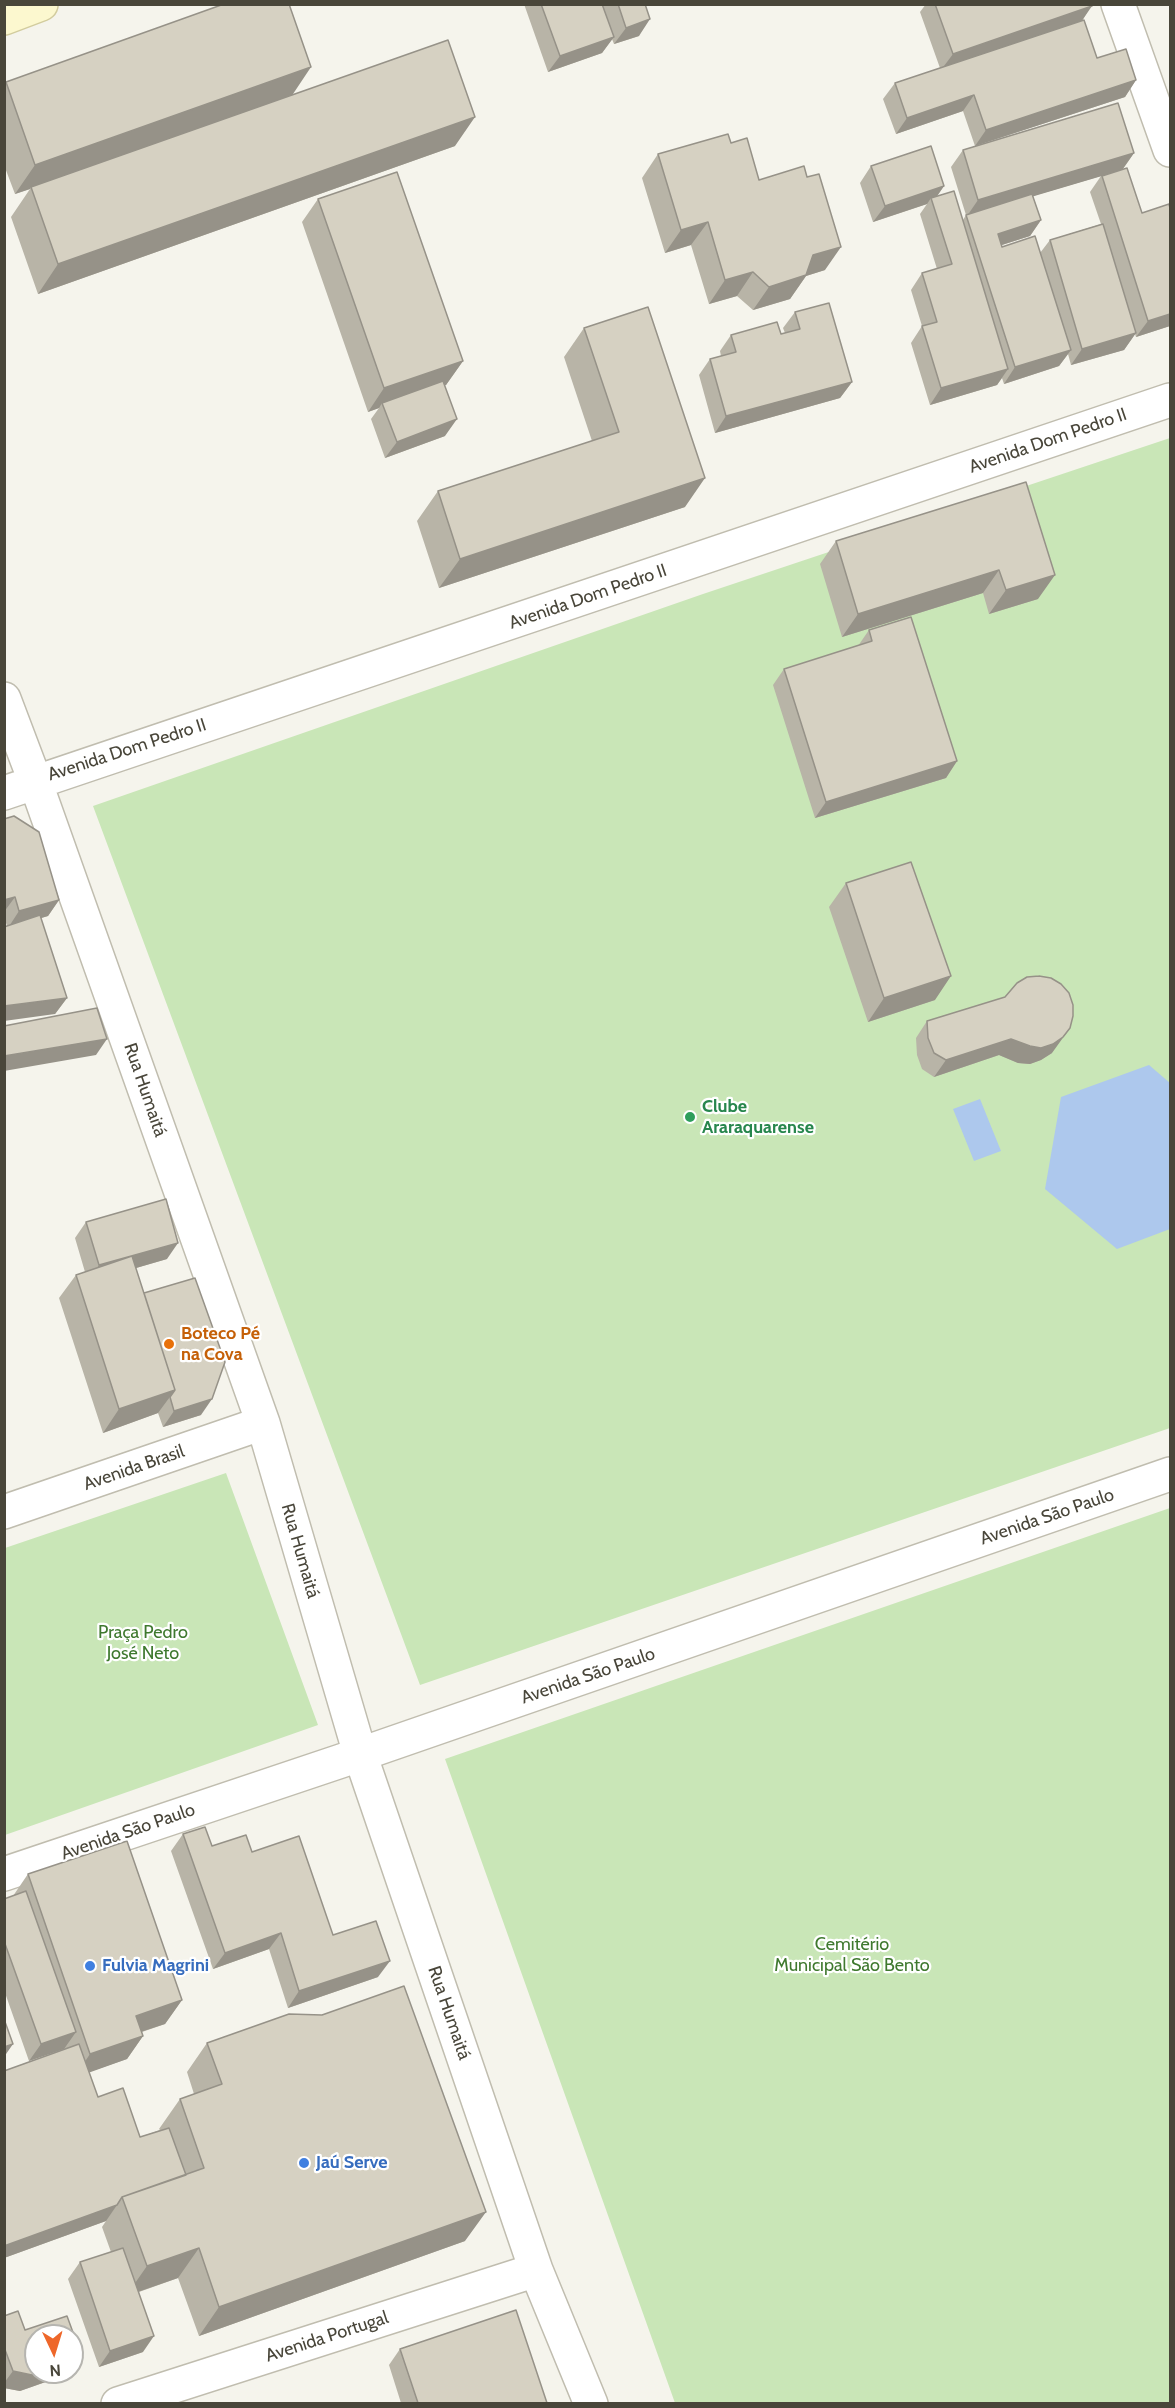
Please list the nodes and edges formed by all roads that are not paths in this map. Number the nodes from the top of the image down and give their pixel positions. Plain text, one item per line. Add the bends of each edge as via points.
1 (41, 4) edge
2 (1118, 4) edge
3 (4, 18) edge
4 (1170, 150) edge
5 (1170, 400) edge
6 (4, 699) edge
7 (35, 781) junction
8 (4, 793) edge
9 (262, 1423) junction
10 (1170, 1474) edge
11 (4, 1512) edge
12 (360, 1754) junction
13 (4, 1874) edge
14 (536, 2270) junction
15 (118, 2403) edge
16 (591, 2403) edge

1 - 3 street
2 - 4 street
5 - 7 street, Avenida Dom Pedro II
6 - 7 street, Rua Humaitá
7 - 8 street, Avenida Dom Pedro II
7 - 9 street, Rua Humaitá
9 - 11 street, Avenida Brasil
9 - 12 street, Rua Humaitá
10 - 12 street, Avenida São Paulo
12 - 13 street, Avenida São Paulo
12 - 14 street, Rua Humaitá
14 - 15 street, Avenida Portugal
14 - 16 street, Rua Humaitá

